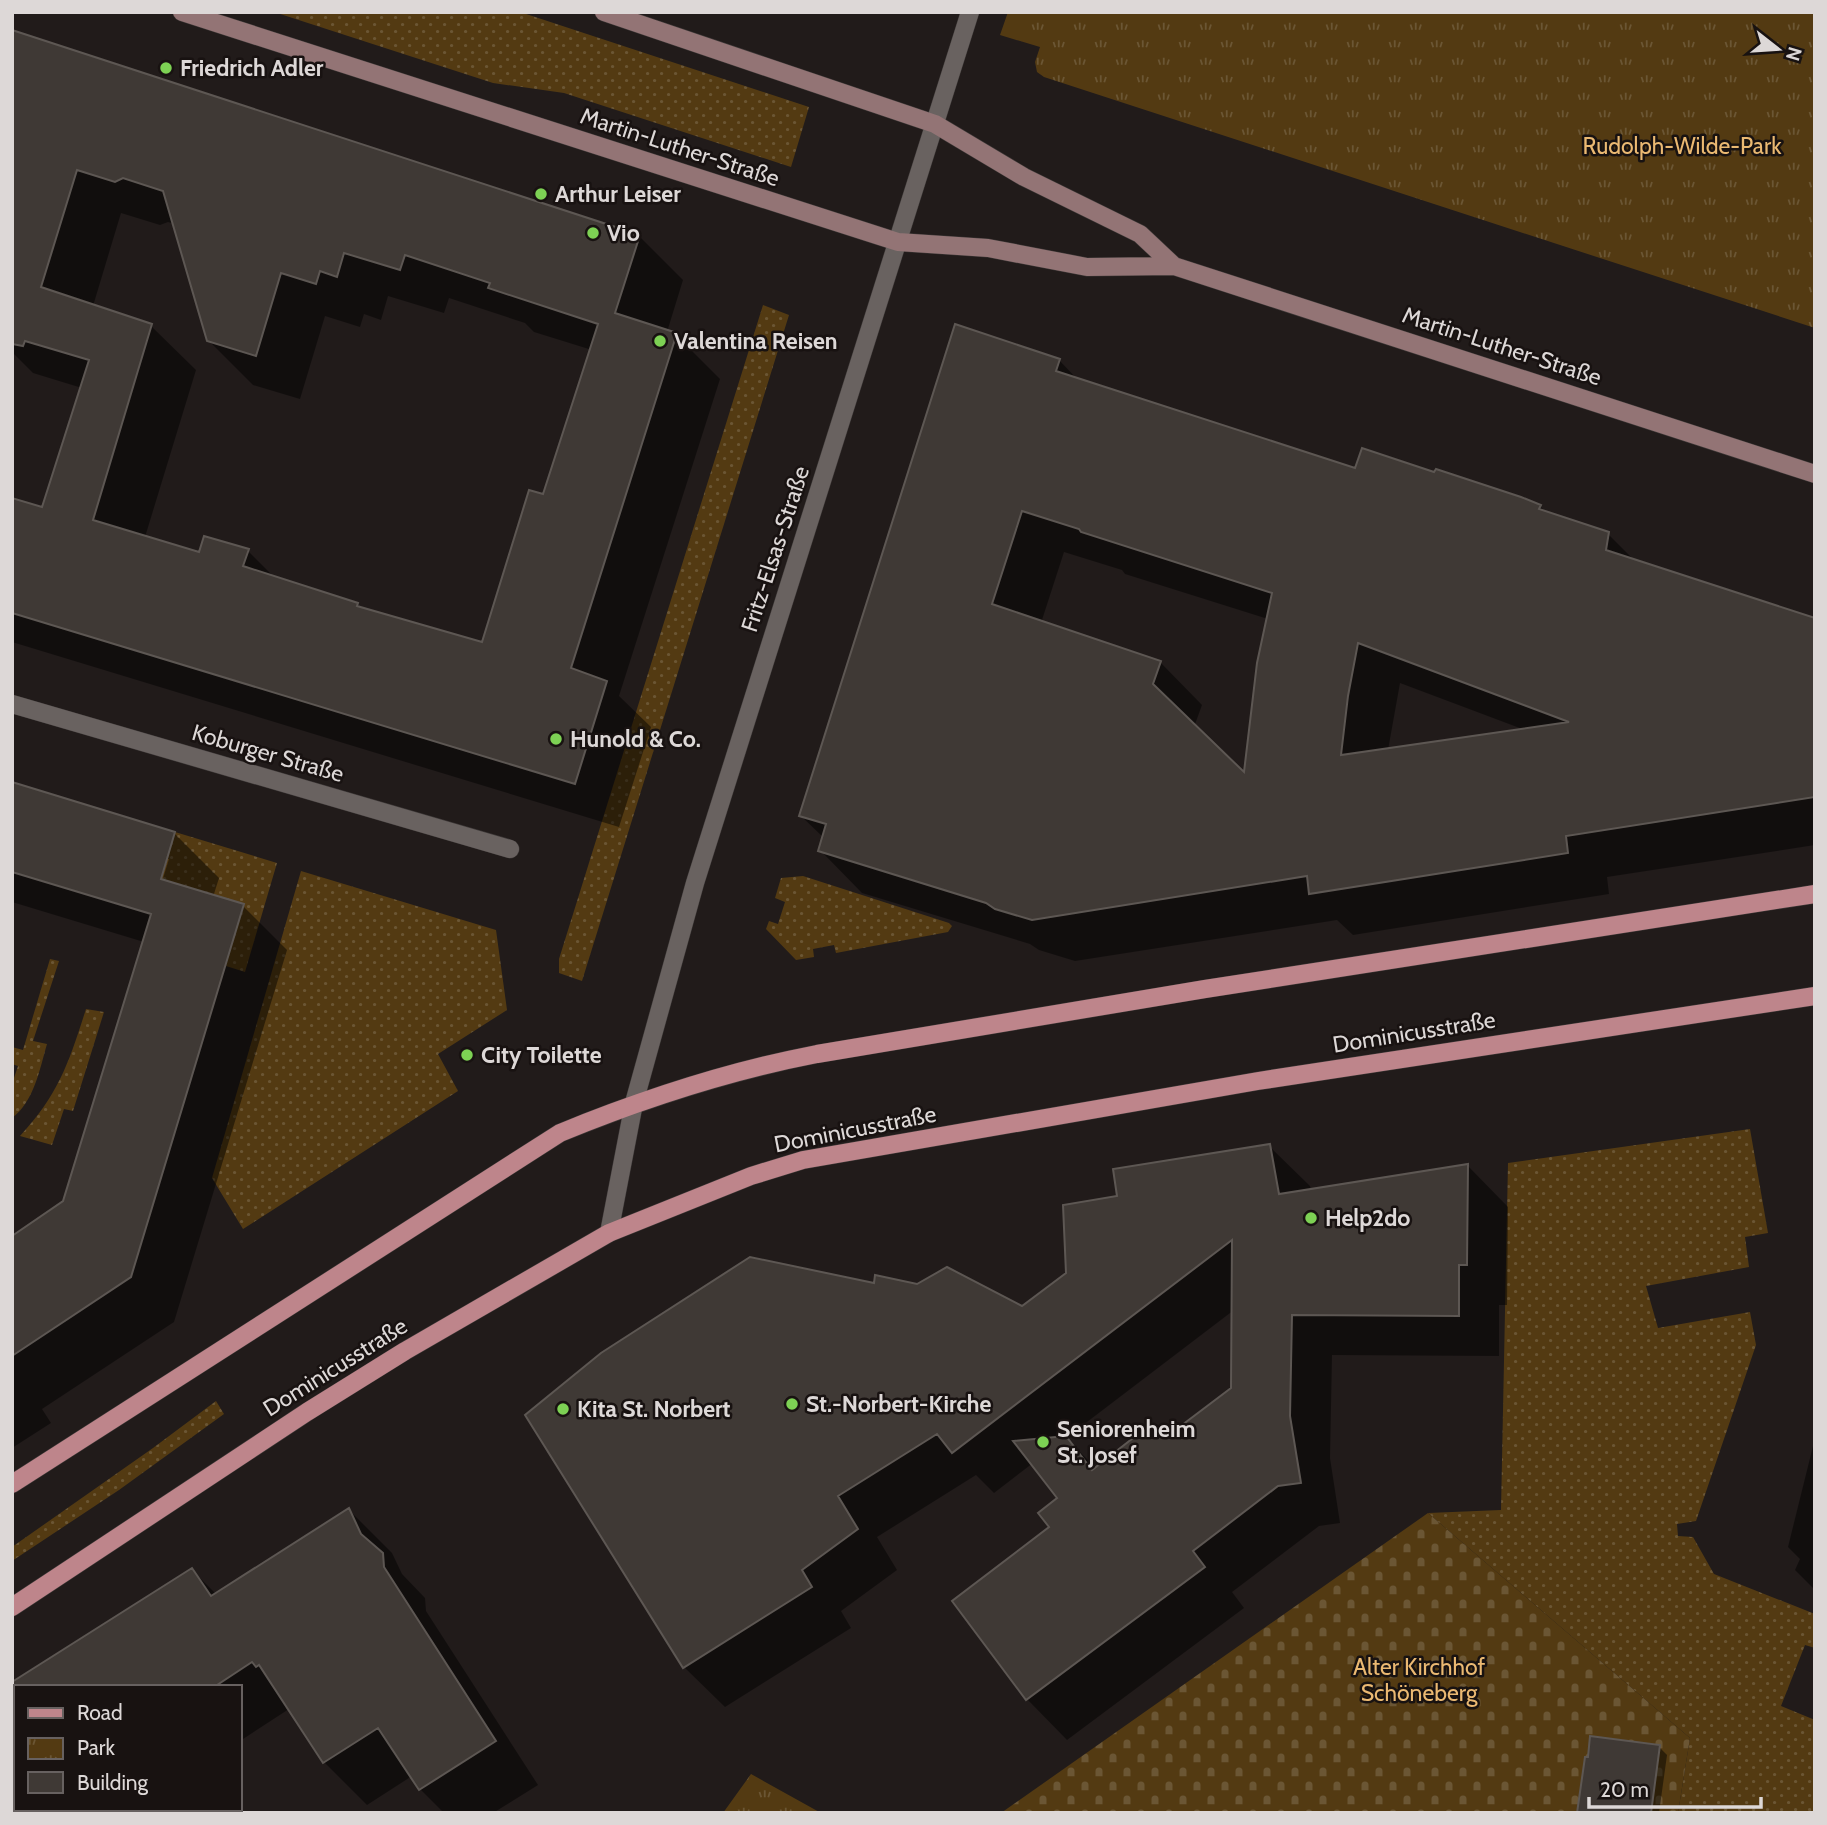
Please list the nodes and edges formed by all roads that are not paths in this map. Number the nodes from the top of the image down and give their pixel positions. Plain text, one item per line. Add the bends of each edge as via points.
1 (182, 12) edge
2 (604, 12) edge
3 (970, 12) edge
4 (935, 124) junction
5 (898, 242) junction
6 (1174, 266) junction
7 (1815, 474) edge
8 (12, 704) edge
9 (510, 849) dead end
10 (1815, 894) edge
11 (1815, 996) edge
12 (634, 1103) junction
13 (609, 1233) junction
14 (12, 1484) edge
15 (12, 1607) edge

1 - 5 street, Martin-Luther-Straße
2 - 4 street, Martin-Luther-Straße
3 - 4 street, Fritz-Elsas-Straße
4 - 5 street, Fritz-Elsas-Straße
4 - 6 street, Martin-Luther-Straße via 1024,177 1140,234
5 - 6 street, Martin-Luther-Straße via 988,248 1087,267
5 - 12 street, Fritz-Elsas-Straße via 695,883
6 - 7 street, Martin-Luther-Straße
8 - 9 street, Koburger Straße
10 - 12 main road via 817,1054
11 - 13 main road, Dominicusstraße via 1258,1081 803,1160
12 - 13 street, Fritz-Elsas-Straße
12 - 14 main road via 560,1133
13 - 15 main road, Dominicusstraße via 307,1412

